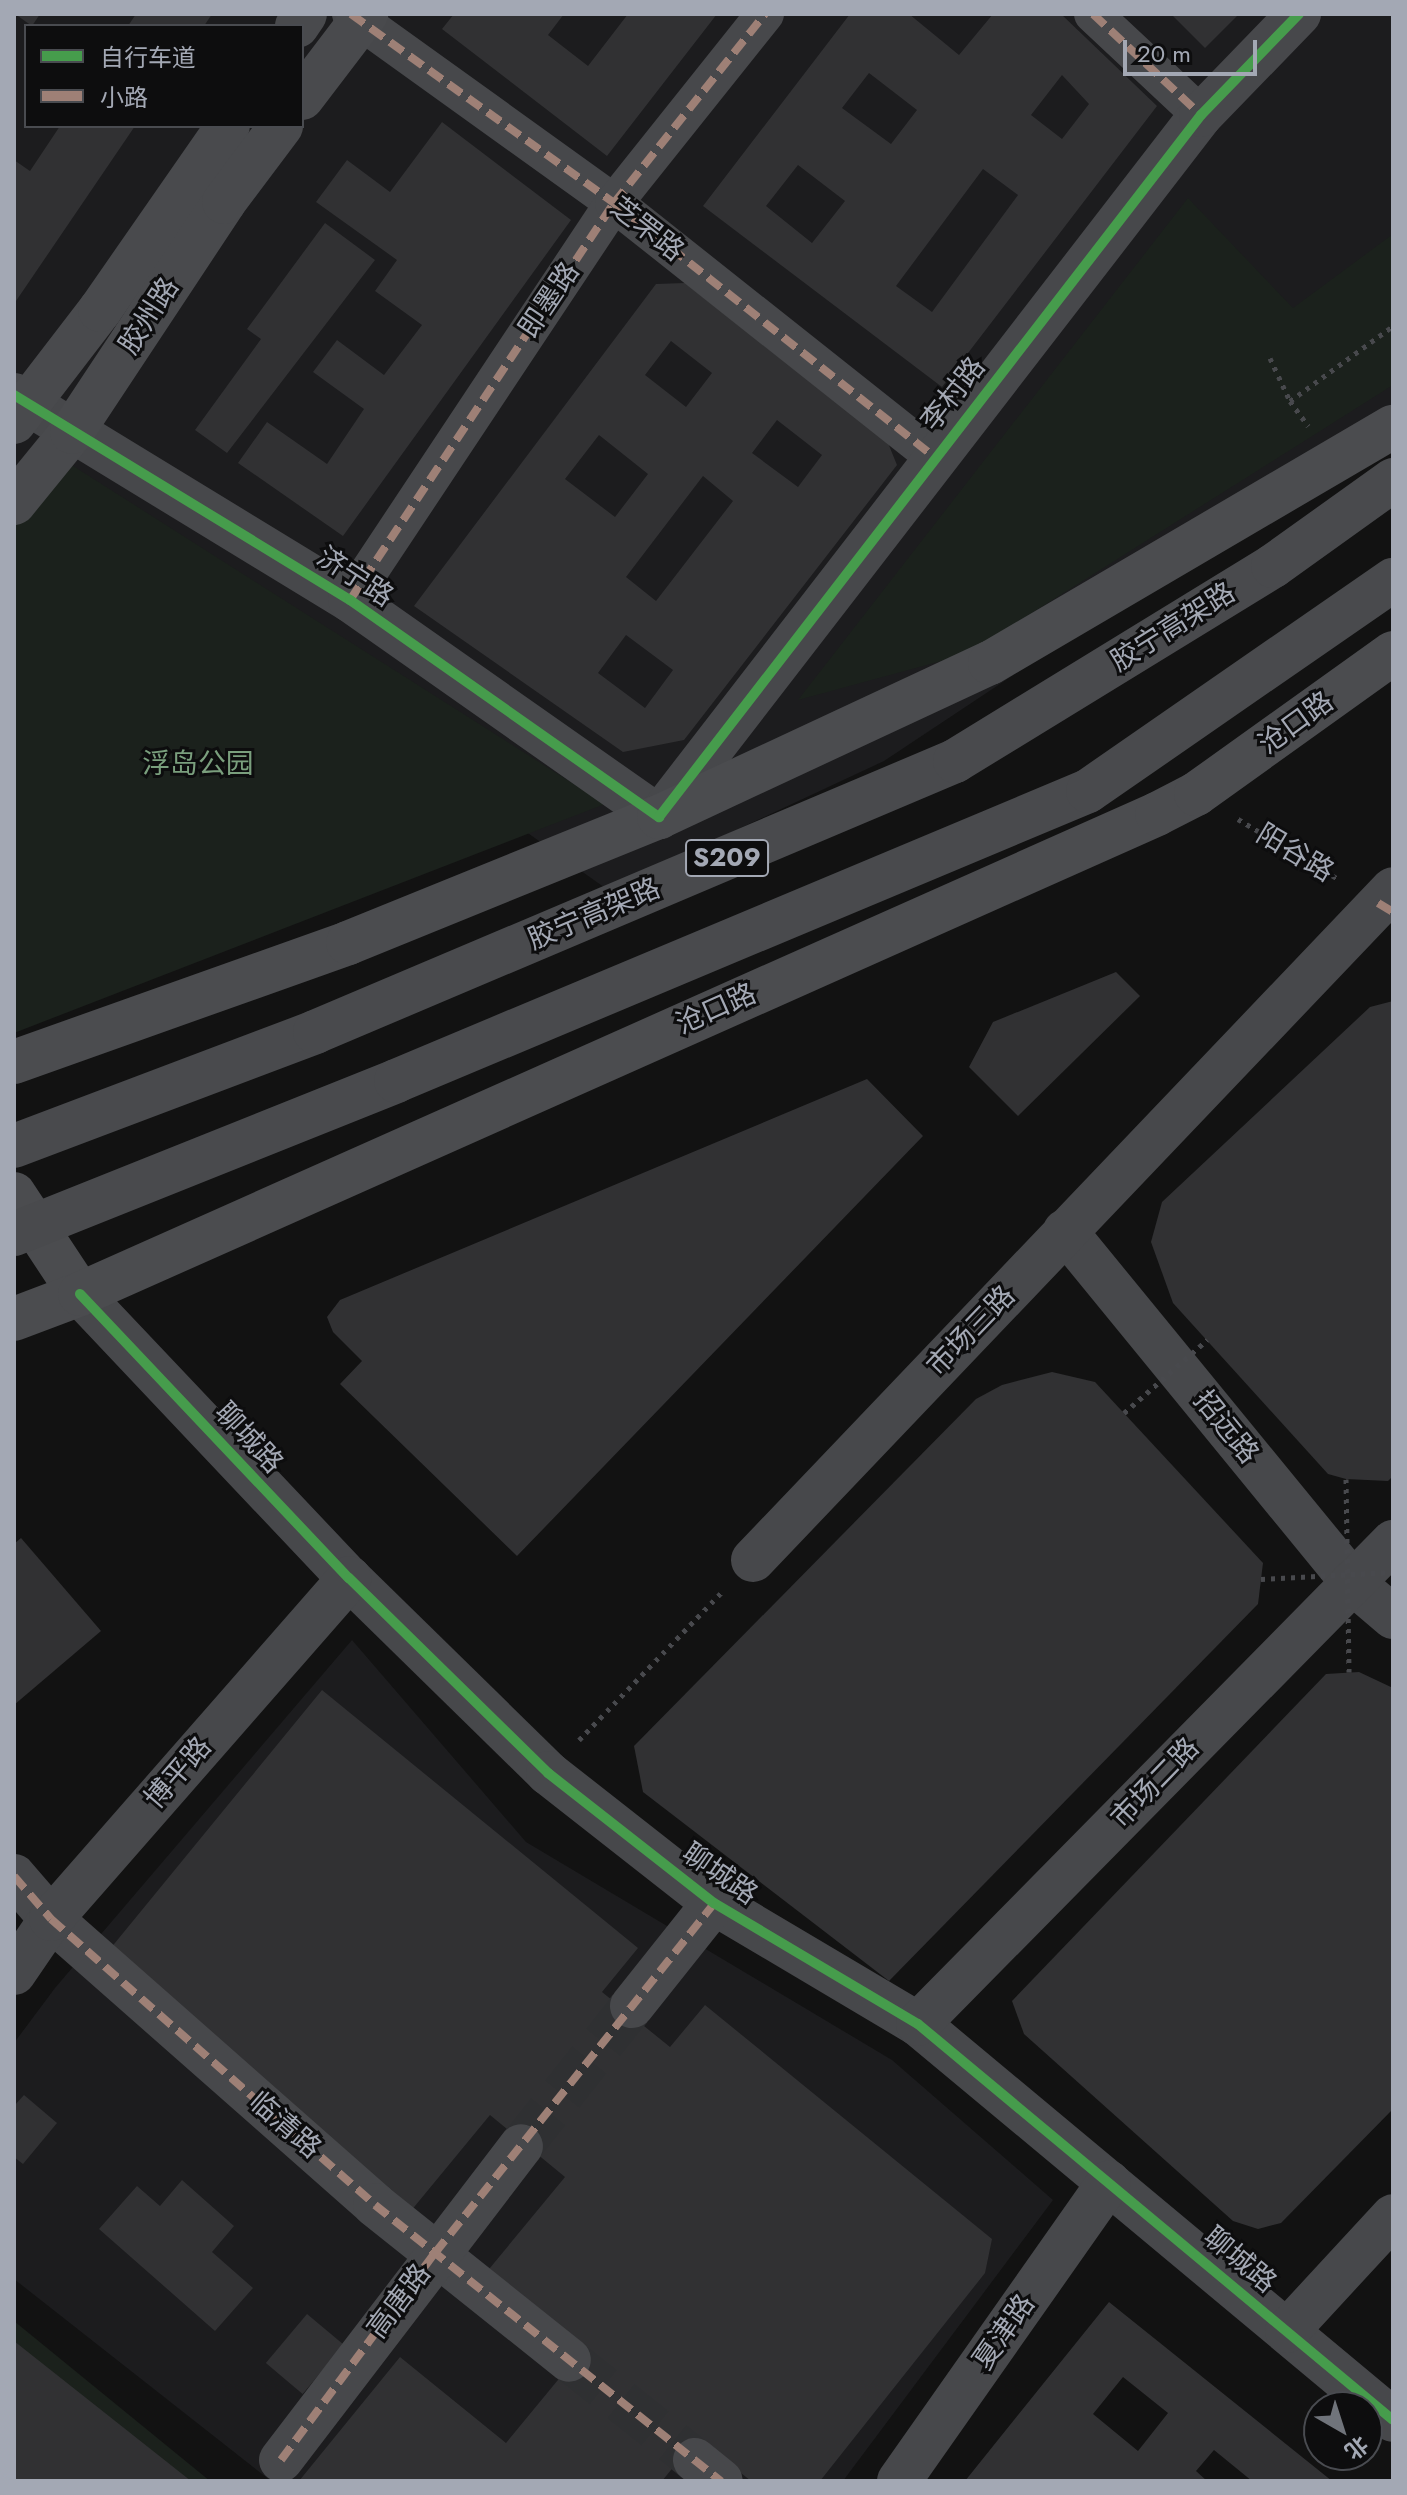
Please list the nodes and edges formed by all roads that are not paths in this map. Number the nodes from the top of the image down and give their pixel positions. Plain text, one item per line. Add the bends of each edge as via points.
1 (765, 14) edge
2 (1093, 14) edge
3 (1299, 14) edge
4 (359, 16) edge
5 (304, 95) edge
6 (1201, 115) junction
7 (227, 128) edge
8 (280, 128) edge
9 (614, 203) junction
10 (19, 407) edge
11 (1393, 427) edge
12 (72, 432) junction
13 (935, 457) junction
14 (1393, 480) edge
15 (14, 503) edge
16 (1393, 580) edge
17 (350, 600) junction
18 (1393, 653) edge
19 (659, 817) junction
20 (1388, 901) edge
21 (14, 1062) edge
22 (14, 1146) edge
23 (14, 1194) edge
24 (1065, 1231) junction
25 (14, 1232) edge
26 (80, 1294) junction
27 (14, 1319) edge
28 (1393, 1542) edge
29 (753, 1560) road end
30 (1364, 1575) edge
31 (349, 1578) junction
32 (1393, 1617) edge
33 (14, 1876) edge
34 (714, 1903) junction
35 (51, 1919) junction
36 (14, 1973) edge
37 (632, 2006) tunnel mouth
38 (918, 2024) junction
39 (521, 2146) tunnel mouth
40 (1109, 2182) junction
41 (1393, 2216) edge
42 (435, 2253) junction
43 (1287, 2331) junction
44 (569, 2360) tunnel mouth
45 (1393, 2420) edge
46 (281, 2460) dead end
47 (899, 2481) edge

1 - 9 street, 即墨路
2 - 6 street
3 - 6 street, 李村路
4 - 5 main road
4 - 9 street, 芝罘路
6 - 13 street, 李村路
7 - 10 main road, 胶州路
8 - 12 main road, 胶州路 via 224,202
9 - 13 street, 芝罘路
9 - 17 street, 即墨路
10 - 12 street, 济宁路
11 - 19 main road via 990,663
12 - 15 main road, 胶州路
12 - 17 street, 济宁路
13 - 19 street, 李村路
14 - 22 main road, 胶宁高架路 / S209 via 1273,566 955,761 315,1032
16 - 25 main road, S209, bridge via 1088,791 396,1081
17 - 19 street, 济宁路
18 - 26 main road, 沧口路 via 1196,794
19 - 21 main road via 348,943
20 - 24 street, 市场三路
23 - 26 main road, 聊城路
24 - 29 street, 市场三路
24 - 30 street, 招远路
25 - 26 main road, 聊城路
26 - 27 main road, 沧口路
26 - 31 street, 聊城路
28 - 30 street, 市场二路
30 - 32 street, 招远路
30 - 38 street, 市场二路
31 - 34 street, 聊城路 via 548,1773
31 - 35 street, 博平路
33 - 35 street, 临清路
34 - 37 street
34 - 38 street, 聊城路
35 - 36 street, 博平路
35 - 42 street, 临清路
38 - 40 street, 聊城路
39 - 42 street, 高唐路
40 - 43 street, 聊城路
40 - 47 street, 夏津路
41 - 43 street
42 - 44 street, 临清路
42 - 46 street, 高唐路
43 - 45 street, 聊城路

